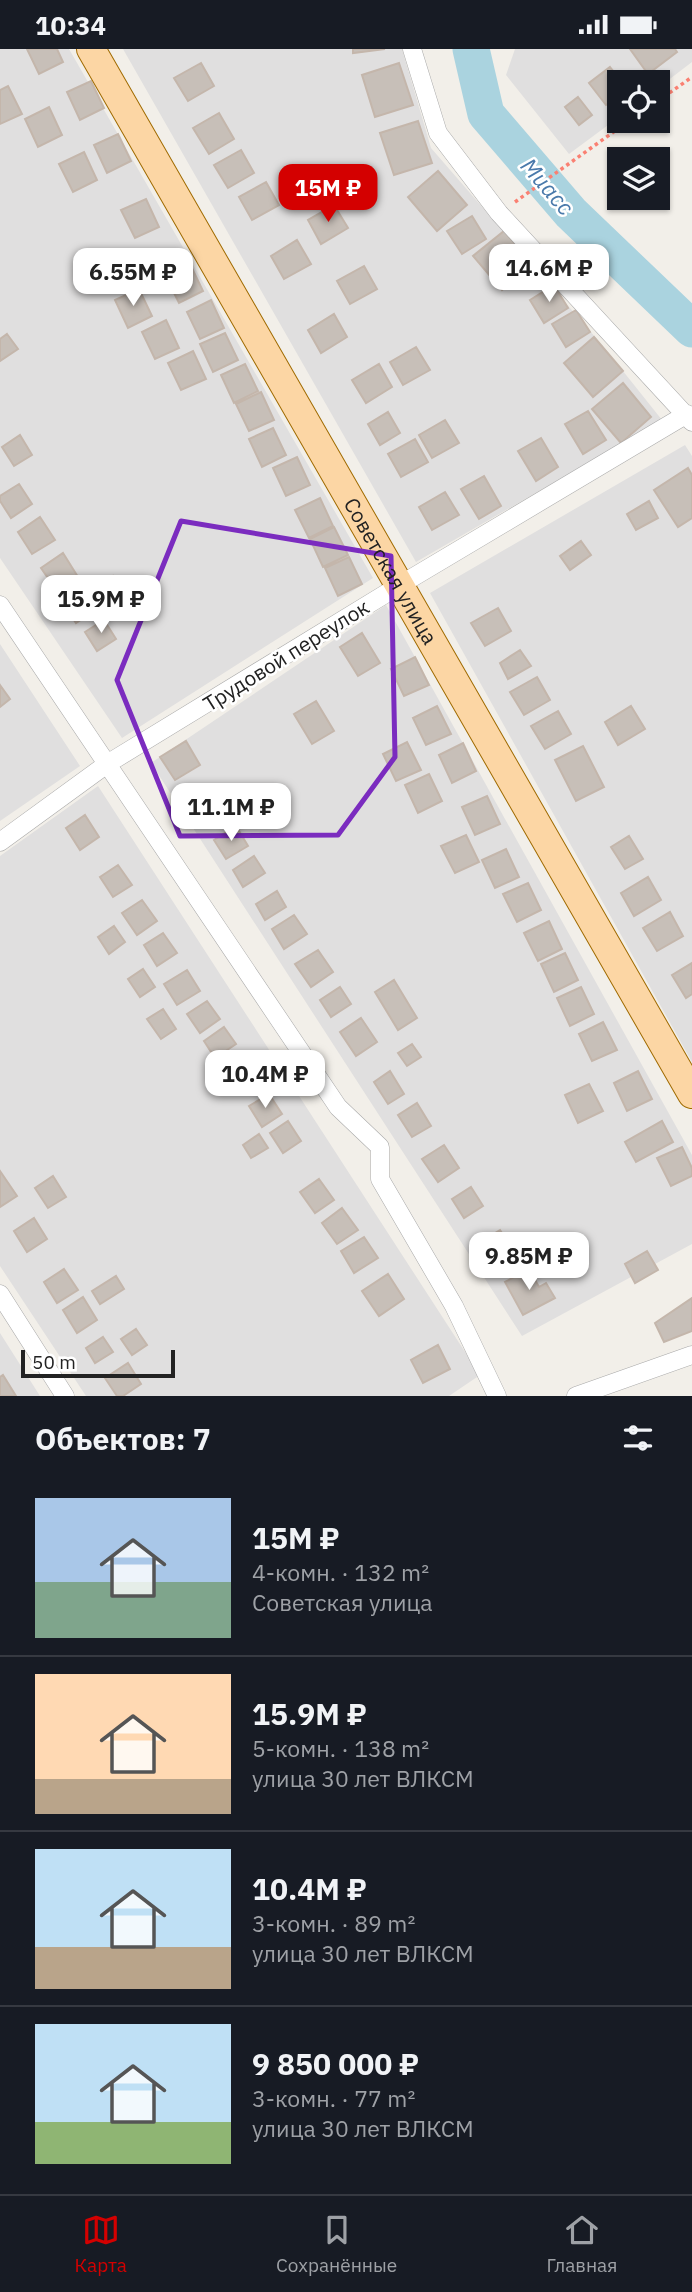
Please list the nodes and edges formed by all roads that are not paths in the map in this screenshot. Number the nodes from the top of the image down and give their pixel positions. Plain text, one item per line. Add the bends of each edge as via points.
1 (91, 49) edge
2 (412, 49) edge
3 (689, 418) edge
4 (400, 585) junction
5 (0, 605) edge
6 (107, 764) junction
7 (0, 842) edge
8 (692, 1094) edge
9 (0, 1294) edge
10 (692, 1355) edge
11 (65, 1396) edge
12 (496, 1396) edge
13 (576, 1396) edge

1 - 4 main road, Советская улица
2 - 3 street via 438,133 499,213
3 - 4 street, Трудовой переулок
4 - 6 street, Трудовой переулок
4 - 8 main road, Советская улица
5 - 6 street
6 - 7 street, Трудовой переулок
6 - 12 street via 338,1107 380,1147 380,1179 454,1306
9 - 11 street
10 - 13 street

